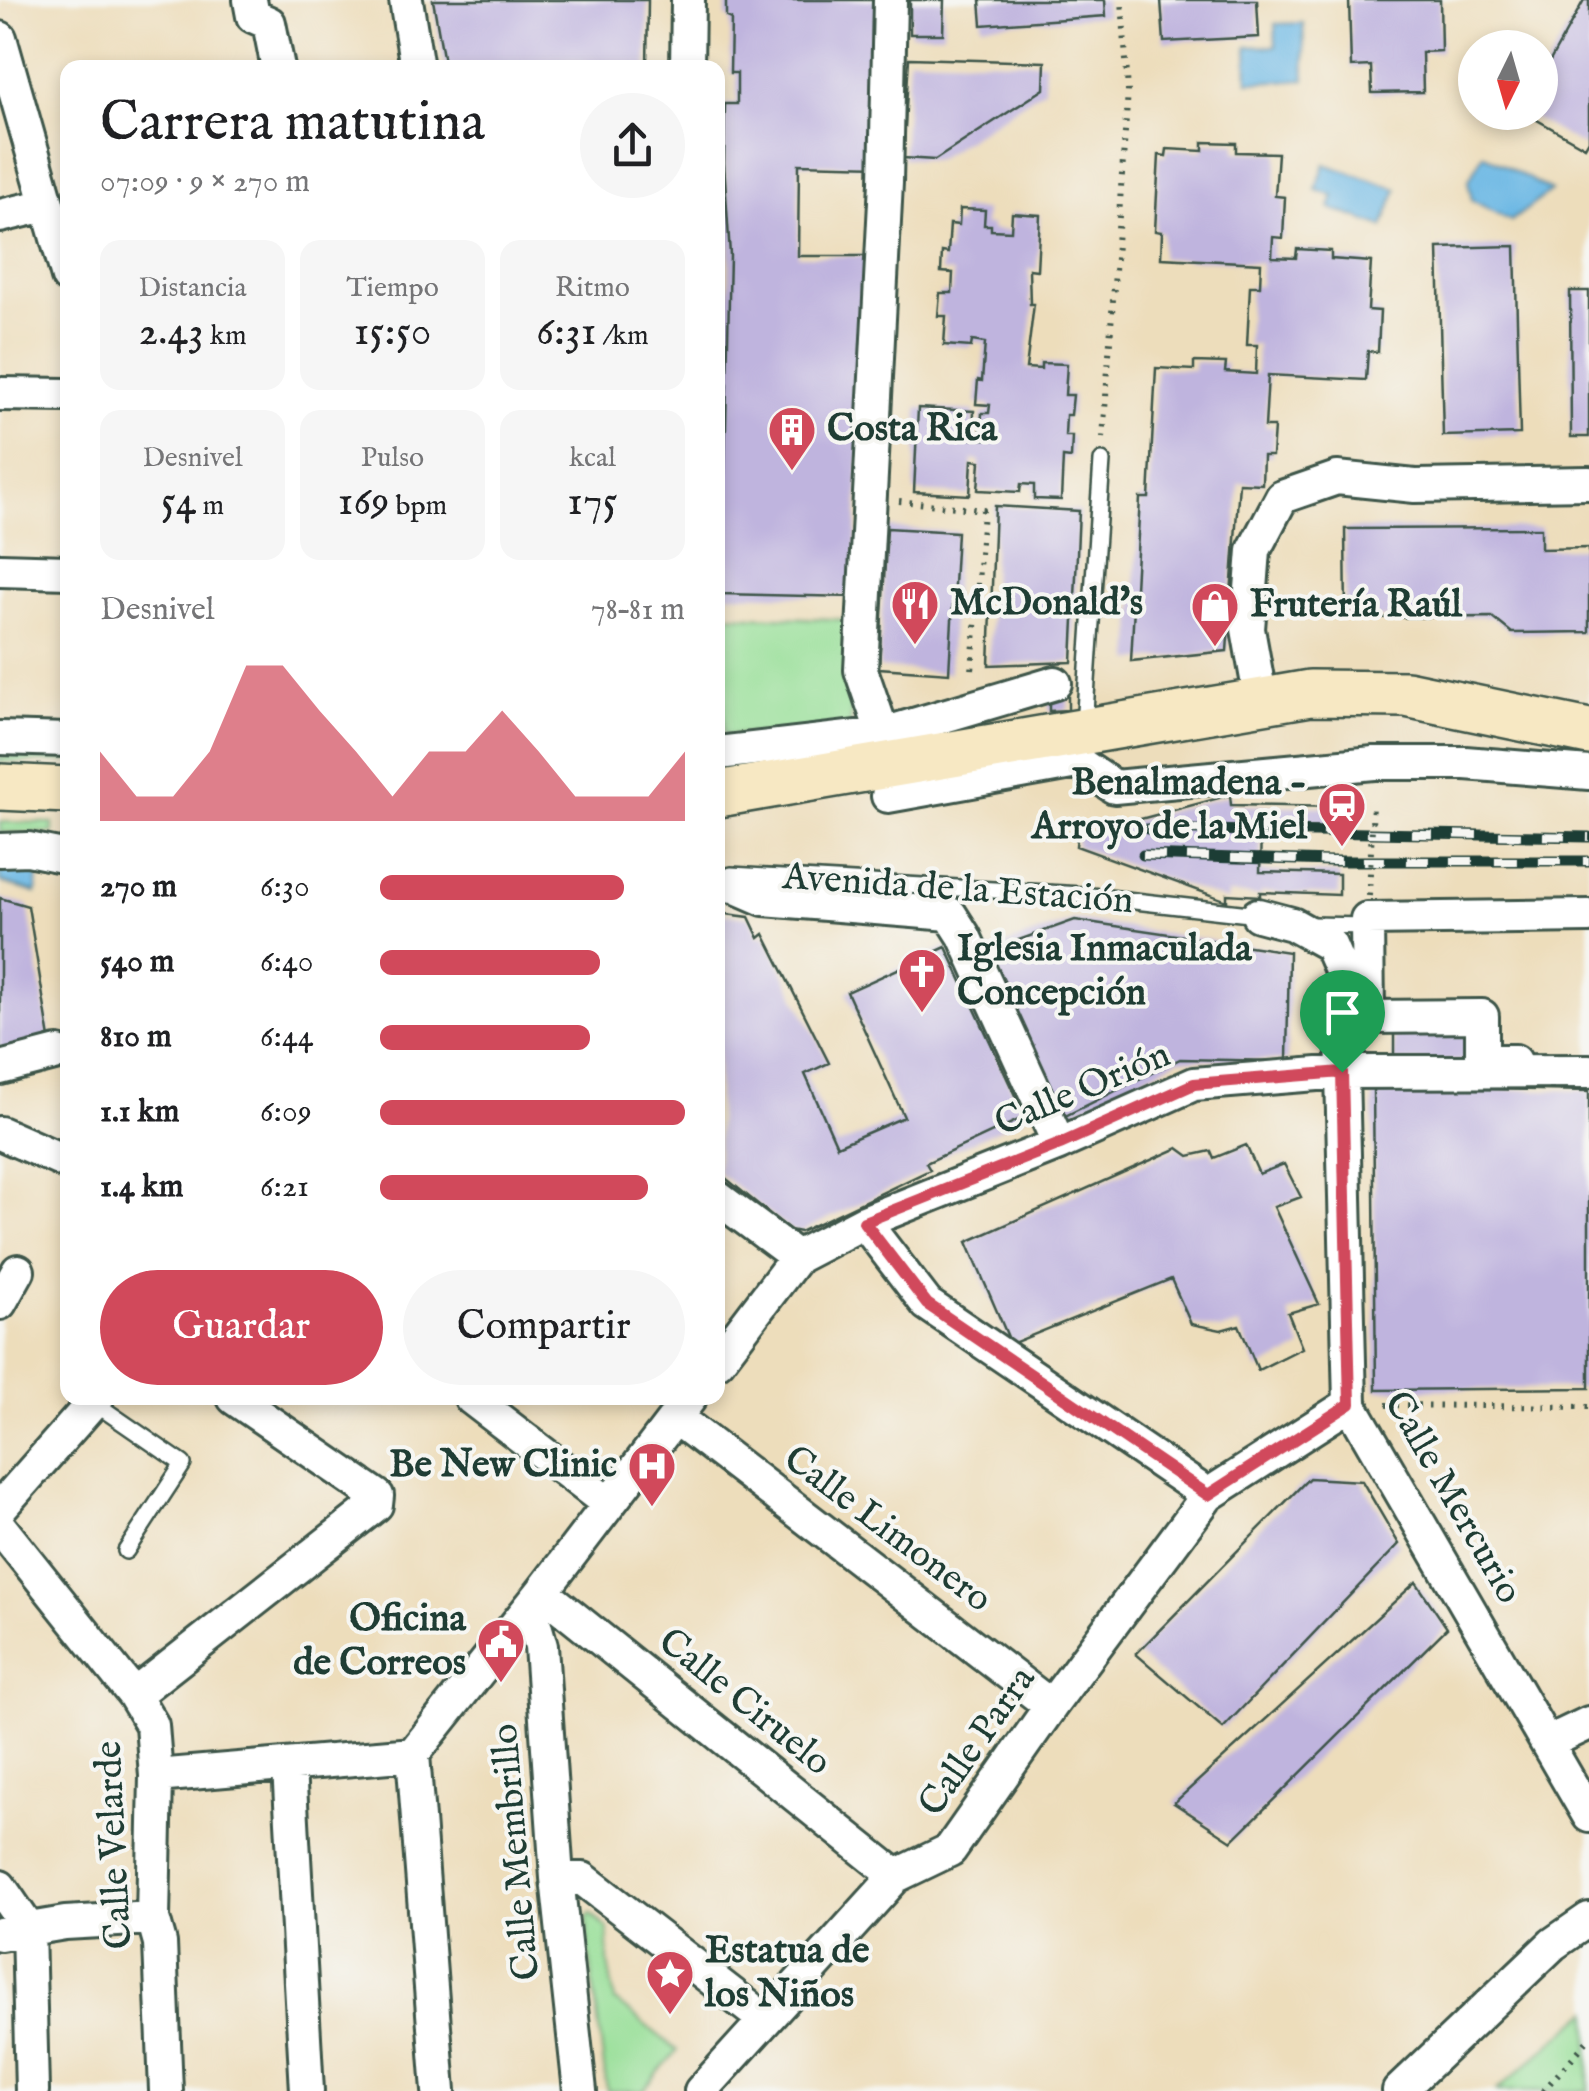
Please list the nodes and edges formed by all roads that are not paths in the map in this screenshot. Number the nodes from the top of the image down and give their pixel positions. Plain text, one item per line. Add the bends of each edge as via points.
1 (250, 0) edge
2 (406, 0) edge
3 (688, 0) edge
4 (890, 0) edge
5 (0, 38) edge
6 (276, 60) edge
7 (417, 60) edge
8 (687, 60) edge
9 (47, 205) junction
10 (0, 216) edge
11 (60, 250) edge
12 (0, 394) edge
13 (60, 395) edge
14 (1102, 461) road end
15 (1589, 483) edge
16 (0, 570) edge
17 (60, 572) edge
18 (1055, 683) dead end
19 (1261, 700) junction
20 (1084, 730) junction
21 (1589, 732) edge
22 (882, 734) junction
23 (0, 738) edge
24 (60, 740) edge
25 (725, 752) edge
26 (1589, 772) edge
27 (0, 787) edge
28 (60, 790) edge
29 (725, 793) edge
30 (888, 796) dead end
31 (0, 850) edge
32 (60, 856) edge
33 (725, 874) edge
34 (725, 885) edge
35 (1258, 915) joint
36 (1589, 916) edge
37 (1292, 924) junction
38 (1491, 929) dead end
39 (58, 1053) dead end
40 (1589, 1060) edge
41 (0, 1068) edge
42 (1589, 1070) edge
43 (1342, 1072) junction
44 (0, 1133) edge
45 (1060, 1144) junction
46 (60, 1159) edge
47 (725, 1203) edge
48 (864, 1222) junction
49 (797, 1257) junction
50 (18, 1271) dead end
51 (0, 1303) edge
52 (725, 1352) edge
53 (1350, 1404) junction
54 (91, 1405) edge
55 (102, 1405) edge
56 (244, 1405) edge
57 (480, 1405) edge
58 (682, 1408) edge
59 (1208, 1495) junction
60 (609, 1504) junction
61 (0, 1508) edge
62 (0, 1527) edge
63 (126, 1552) dead end
64 (536, 1599) junction
65 (134, 1695) junction
66 (1052, 1706) junction
67 (1589, 1723) edge
68 (1547, 1742) junction
69 (413, 1754) junction
70 (289, 1766) junction
71 (156, 1776) junction
72 (1589, 1816) edge
73 (896, 1876) junction
74 (558, 1878) junction
75 (0, 1887) edge
76 (153, 1918) junction
77 (1589, 1919) edge
78 (14, 1931) edge
79 (765, 2020) junction
80 (32, 2091) edge
81 (166, 2091) edge
82 (306, 2091) edge
83 (439, 2091) edge
84 (580, 2091) edge
85 (701, 2091) edge
86 (1399, 2091) edge

1 - 6 street via 252,16 269,23
2 - 7 street
3 - 8 street
4 - 22 street via 861,670
5 - 9 street
9 - 10 street
9 - 11 street
12 - 13 street
14 - 20 lane
15 - 19 street via 1415,486 1337,478 1282,497 1254,550 1248,629
16 - 17 street
18 - 22 street
19 - 20 main road
19 - 21 main road via 1406,694
20 - 29 main road
22 - 25 street
23 - 24 street
26 - 30 street via 1374,762 1114,786 1077,762
27 - 28 main road
31 - 32 street
33 - 35 lane, Avenida de la Estación via 1082,895
34 - 45 street via 764,899 950,914
35 - 37 street, Calle Mercurio
36 - 40 street via 1367,919 1368,1017 1482,1016 1482,1061
37 - 38 lane
37 - 43 street, Calle Mercurio via 1330,945 1346,982
39 - 41 street
42 - 43 street, Calle Orión
43 - 45 street, Calle Orión via 1194,1084
43 - 53 street, Calle Mercurio
44 - 46 street
45 - 48 street, Calle Orión
47 - 49 street
48 - 49 street, Calle Orión
48 - 59 street via 927,1304
49 - 52 street
50 - 51 street
53 - 59 street
53 - 68 street, Calle Mercurio
54 - 61 street
55 - 63 lane via 183,1464
56 - 65 street via 377,1496 376,1505
57 - 60 street
58 - 60 street
58 - 66 street, Calle Limonero
59 - 66 street, Calle Parra
60 - 64 street
62 - 65 street, Calle Velarde
64 - 69 street
64 - 73 street, Calle Ciruelo
64 - 74 street, Calle Membrillo
65 - 71 street, Calle Velarde via 152,1726
66 - 73 street, Calle Parra via 950,1850
67 - 68 street
68 - 72 street, Calle Mercurio
69 - 70 street
69 - 83 street
70 - 71 street
70 - 82 street
71 - 76 street, Calle Velarde
73 - 79 street, Calle Parra
74 - 79 street via 583,1879
74 - 84 street, Calle Membrillo
75 - 78 street
76 - 78 street
76 - 81 street, Calle Velarde via 160,1943
77 - 86 street via 1552,1944
78 - 80 street
79 - 85 street, Calle Parra

